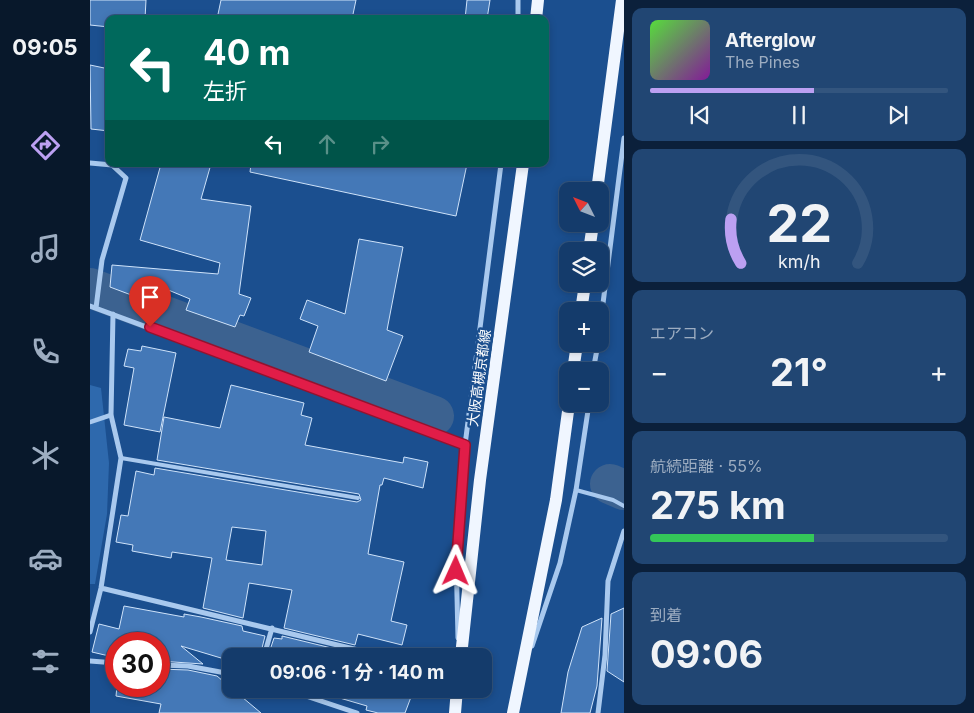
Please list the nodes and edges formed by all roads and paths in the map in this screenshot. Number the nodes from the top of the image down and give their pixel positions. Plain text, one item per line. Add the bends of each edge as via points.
1 (518, 0) edge
2 (538, 0) edge
3 (622, 0) edge
4 (518, 15) edge
5 (536, 15) edge
6 (624, 138) edge
7 (90, 163) edge
8 (105, 164) edge
9 (115, 167) edge
10 (501, 167) edge
11 (522, 167) edge
12 (598, 182) edge
13 (603, 302) edge
14 (90, 306) edge
15 (96, 308) junction
16 (113, 314) junction
17 (568, 412) edge
18 (588, 412) edge
19 (111, 415) junction
20 (90, 422) edge
21 (465, 445) junction
22 (121, 458) junction
23 (576, 490) junction
24 (358, 498) dead end
25 (624, 506) edge
26 (624, 531) edge
27 (101, 588) junction
28 (272, 628) junction
29 (90, 632) edge
30 (266, 648) edge
31 (352, 648) edge
32 (459, 648) edge
33 (460, 648) edge
34 (90, 661) edge
35 (105, 662) edge
36 (170, 665) edge
37 (222, 672) edge
38 (519, 686) junction
39 (312, 698) edge
40 (456, 698) edge
41 (357, 713) edge
42 (455, 713) edge
43 (514, 713) edge
44 (598, 713) edge

1 - 4 street
2 - 5 main road
3 - 12 main road
6 - 13 street
7 - 8 street
9 - 15 street via 126,178 102,260
10 - 21 street
11 - 33 main road, 大阪高槻京都線
14 - 15 street
15 - 16 street
16 - 19 street
16 - 21 street
17 - 38 main road via 556,500
18 - 23 street
19 - 20 street
19 - 22 street
21 - 32 street via 456,554
22 - 24 lane
22 - 27 street
23 - 25 lane
23 - 38 street via 560,563
26 - 44 street via 608,581 605,655
27 - 28 street
27 - 29 street
28 - 30 street
28 - 31 street
34 - 35 street
36 - 37 street
38 - 43 main road
39 - 41 street
40 - 42 main road

